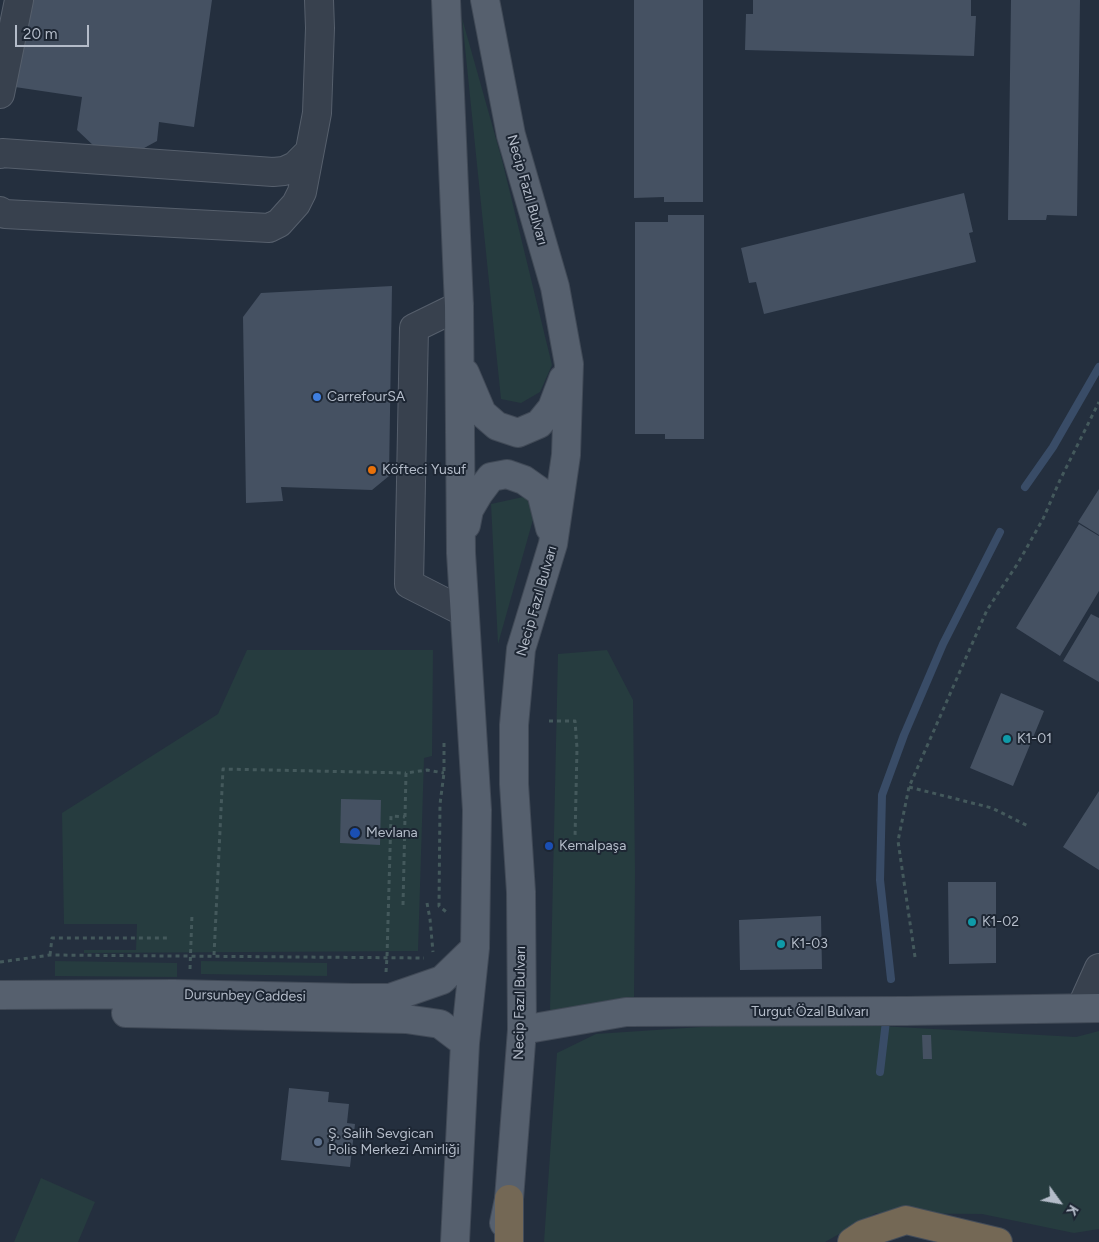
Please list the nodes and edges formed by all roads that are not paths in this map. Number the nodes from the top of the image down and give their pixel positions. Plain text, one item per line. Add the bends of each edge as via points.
1 (19, 0) edge
2 (319, 0) edge
3 (446, 0) edge
4 (485, 0) edge
5 (0, 94) edge
6 (1, 151) edge
7 (308, 153) junction
8 (0, 211) edge
9 (460, 306) junction
10 (460, 360) junction
11 (569, 364) junction
12 (553, 544) junction
13 (462, 553) junction
14 (464, 612) junction
15 (475, 948) junction
16 (1099, 968) edge
17 (0, 995) edge
18 (1090, 1008) edge
19 (0, 1011) edge
20 (522, 1030) junction
21 (465, 1043) junction
22 (509, 1199) junction
23 (455, 1242) edge
24 (501, 1242) edge
25 (509, 1242) edge
26 (852, 1242) edge
27 (998, 1242) edge

1 - 5 street
2 - 7 street via 317,112
3 - 9 main road
4 - 11 main road, Necip Fazıl Bulvarı via 511,135 555,287
6 - 7 street via 273,172 295,166
7 - 8 street via 302,192 296,204 287,216 269,228 5,214
9 - 10 main road
9 - 14 street via 414,328 409,584
10 - 11 main road via 482,413 497,426 518,433 539,424 552,408
10 - 13 main road
11 - 12 main road, Necip Fazıl Bulvarı via 566,455
12 - 13 main road via 541,492 524,480 507,474 491,477 469,510
12 - 20 main road, Necip Fazıl Bulvarı via 521,649 514,725 521,892
13 - 14 main road
14 - 15 main road via 477,810
15 - 17 main road, Dursunbey Caddesi via 442,980 390,998
15 - 21 main road
16 - 18 street
18 - 20 main road, Turgut Özal Bulvarı via 626,1012
19 - 21 main road, Dursunbey Caddesi via 406,1019 440,1024
20 - 22 main road, Necip Fazıl Bulvarı
21 - 23 main road
22 - 24 main road, Necip Fazıl Bulvarı
22 - 25 highway
26 - 27 highway via 864,1234 906,1220

